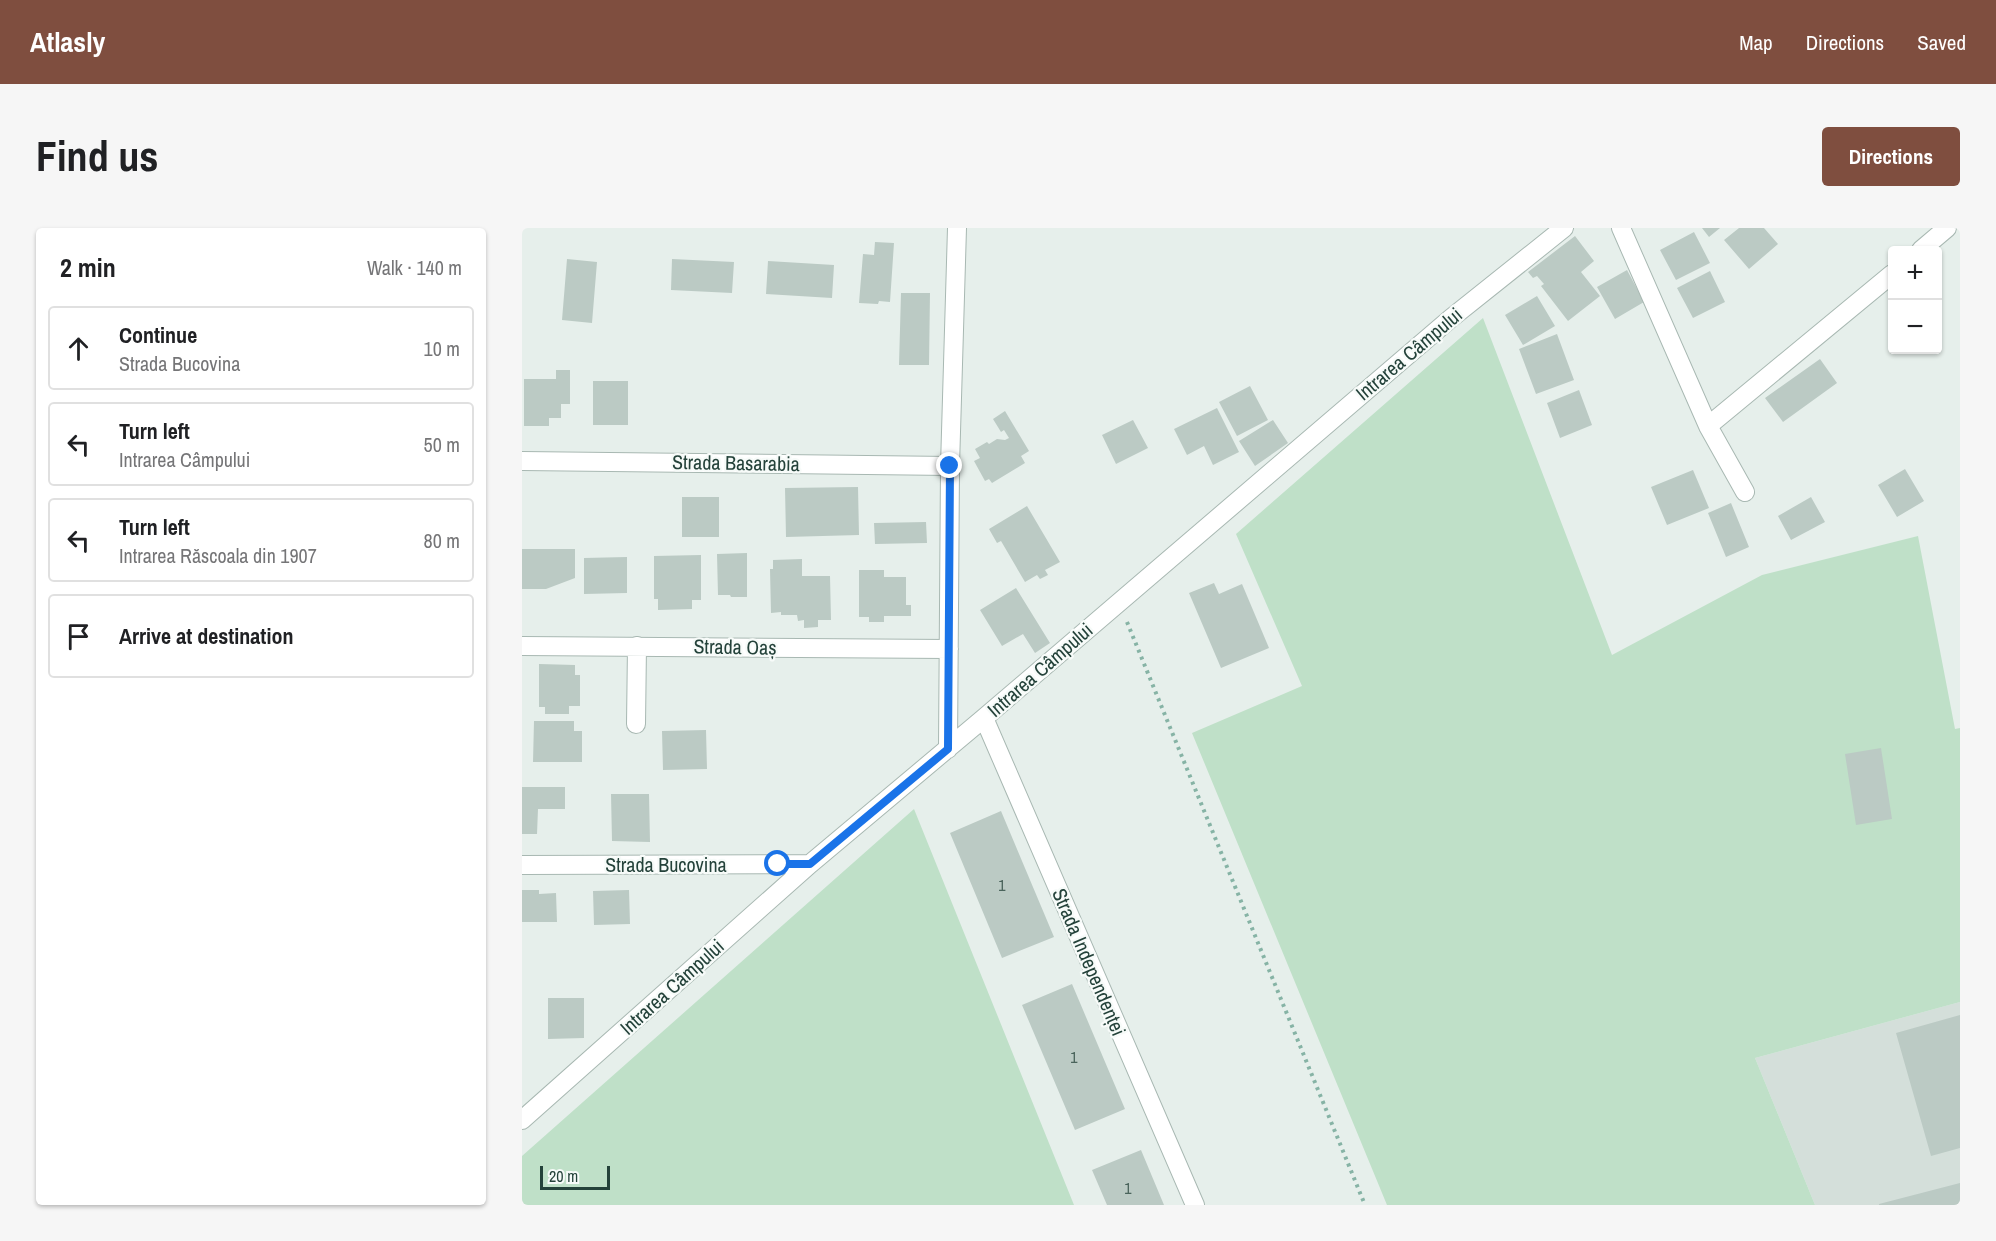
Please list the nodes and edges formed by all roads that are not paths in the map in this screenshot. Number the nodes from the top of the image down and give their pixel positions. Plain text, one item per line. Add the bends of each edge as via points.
1 (957, 228) edge
2 (1564, 228) edge
3 (1622, 228) edge
4 (1947, 228) edge
5 (1926, 246) edge
6 (1888, 278) edge
7 (1708, 426) junction
8 (522, 461) edge
9 (950, 466) junction
10 (1746, 492) dead end
11 (522, 646) edge
12 (637, 646) junction
13 (949, 649) junction
14 (984, 718) junction
15 (636, 724) dead end
16 (948, 749) junction
17 (810, 864) junction
18 (522, 865) edge
19 (522, 1120) edge
20 (1195, 1205) edge

1 - 9 street
2 - 14 street, Intrarea Câmpului via 1450,319
3 - 7 street
4 - 5 street
6 - 7 street
7 - 10 street
8 - 9 street, Strada Basarabia
9 - 13 street
11 - 12 street, Strada Oaș
12 - 13 street, Strada Oaș
12 - 15 street
13 - 16 street
14 - 16 street, Intrarea Câmpului
14 - 20 street, Strada Independenței
16 - 17 street, Intrarea Câmpului
17 - 18 street, Strada Bucovina
17 - 19 street, Intrarea Câmpului

